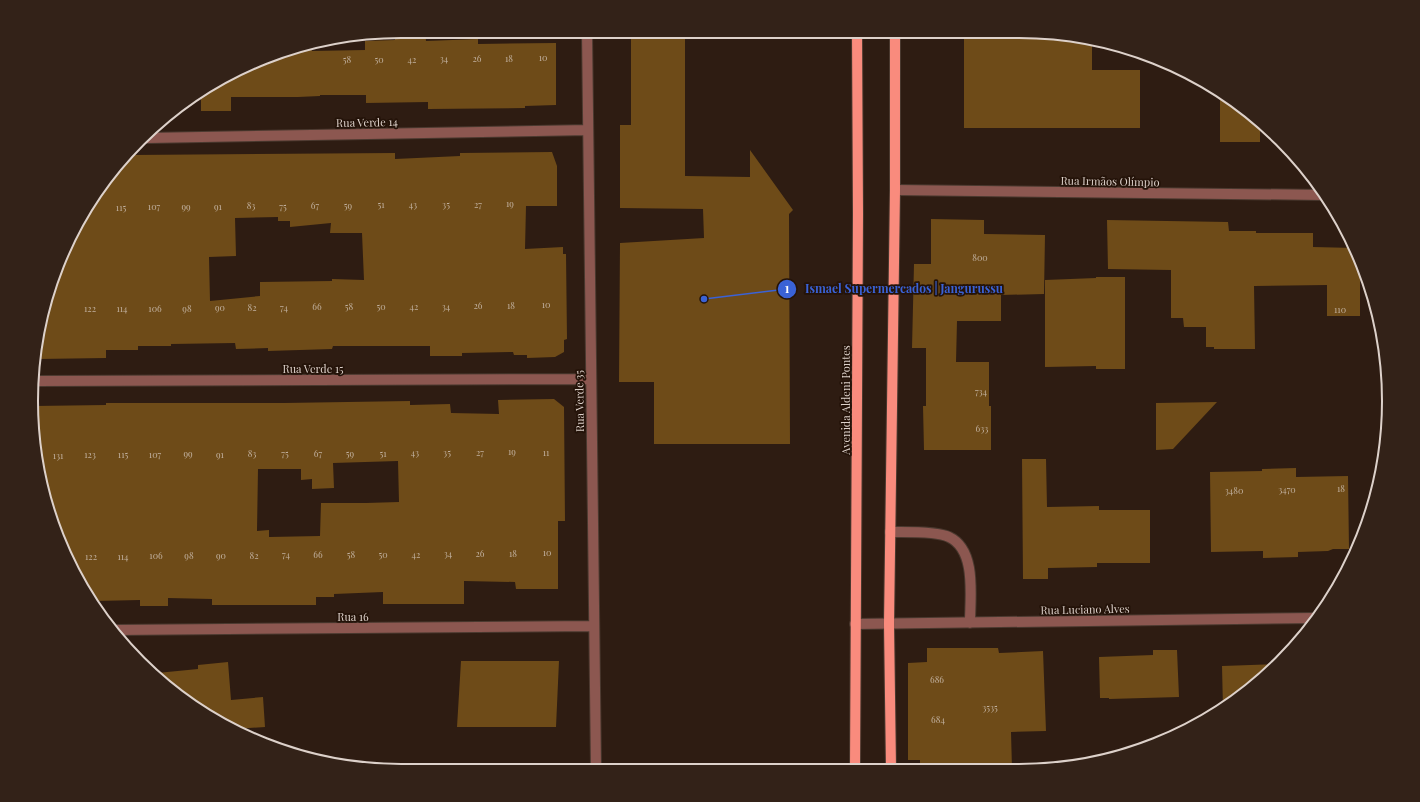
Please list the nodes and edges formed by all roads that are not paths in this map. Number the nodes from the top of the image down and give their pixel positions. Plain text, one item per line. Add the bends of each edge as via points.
1 (587, 38) edge
2 (857, 38) edge
3 (895, 38) edge
4 (588, 130) junction
5 (151, 138) edge
6 (895, 190) junction
7 (1318, 195) edge
8 (590, 379) junction
9 (39, 381) edge
10 (890, 532) junction
11 (1310, 618) edge
12 (970, 623) junction
13 (855, 624) junction
14 (889, 624) junction
15 (594, 626) junction
16 (120, 630) edge
17 (596, 764) edge
18 (855, 764) edge
19 (891, 764) edge

1 - 4 street, Rua Verde 35
2 - 13 main road, Avenida Aldeni Pontes
3 - 6 main road
4 - 5 street, Rua Verde 14
4 - 8 street, Rua Verde 35
6 - 7 street, Rua Irmãos Olímpio
6 - 10 main road
8 - 9 street, Rua Verde 15
8 - 15 street, Rua Verde 35
10 - 12 street via 949,536 960,544 969,571
10 - 14 main road
11 - 12 street, Rua Luciano Alves
12 - 14 street, Rua Luciano Alves
13 - 14 street, Rua Luciano Alves
13 - 18 main road, Avenida Aldeni Pontes
14 - 19 main road
15 - 16 street, Rua 16
15 - 17 street, Rua Verde 35

